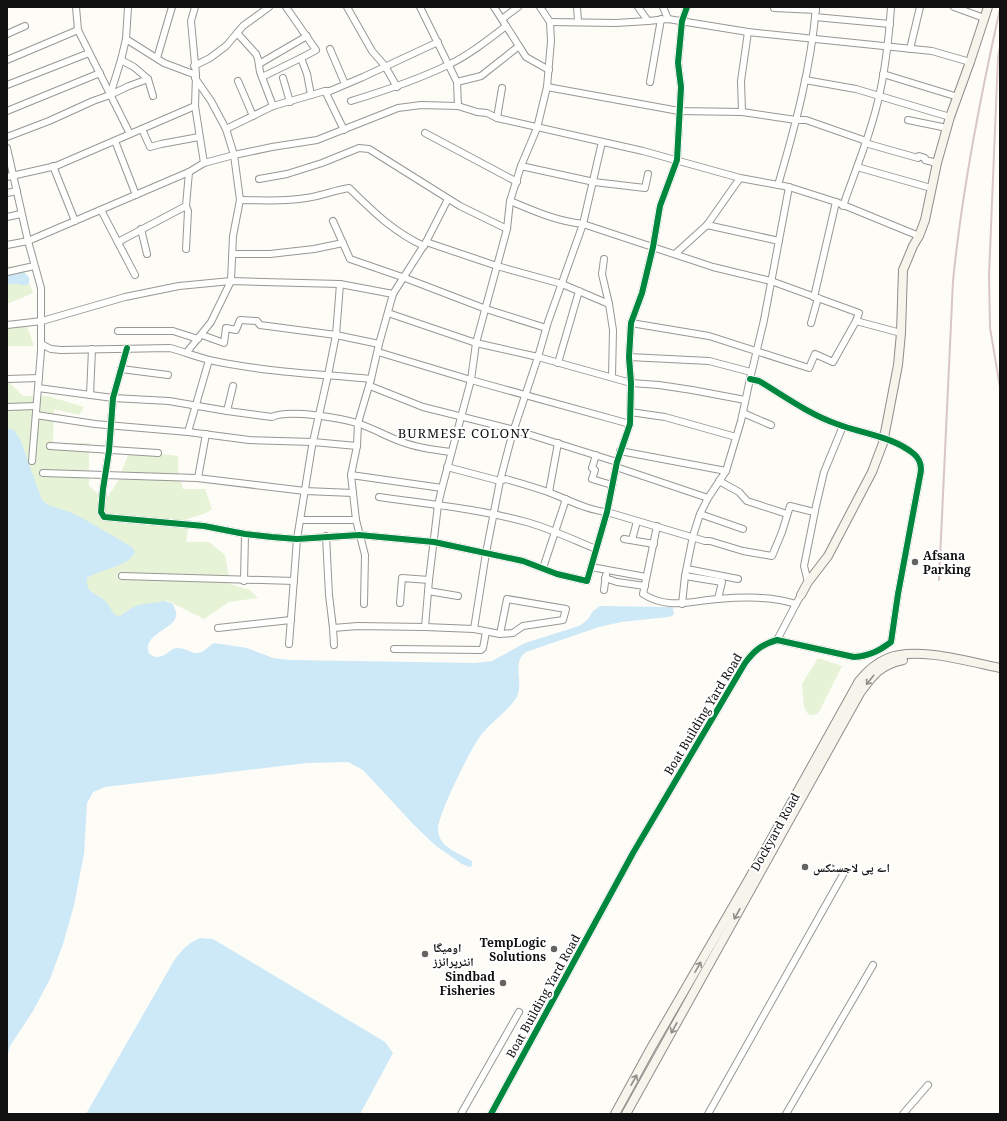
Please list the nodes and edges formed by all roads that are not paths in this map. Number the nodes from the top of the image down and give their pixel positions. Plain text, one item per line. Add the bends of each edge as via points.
1 (76, 7) edge
2 (128, 7) edge
3 (172, 7) edge
4 (269, 7) edge
5 (286, 7) edge
6 (347, 7) edge
7 (420, 7) edge
8 (494, 7) edge
9 (518, 7) edge
10 (540, 7) edge
11 (576, 7) edge
12 (638, 7) edge
13 (662, 7) edge
14 (687, 7) edge
15 (891, 7) edge
16 (920, 7) edge
17 (954, 7) edge
18 (988, 7) edge
19 (193, 8) edge
20 (774, 8) dead end
21 (816, 11) edge
22 (984, 18) junction
23 (502, 19) junction
24 (665, 19) junction
25 (578, 21) junction
26 (648, 21) junction
27 (682, 21) junction
28 (550, 22) junction
29 (890, 24) junction
30 (25, 26) dead end
31 (506, 26) junction
32 (78, 30) junction
33 (748, 32) junction
34 (237, 33) junction
35 (7, 34) edge
36 (306, 36) junction
37 (126, 39) junction
38 (813, 39) junction
39 (438, 42) junction
40 (519, 46) junction
41 (889, 46) junction
42 (330, 49) dead end
43 (910, 49) junction
44 (89, 53) junction
45 (157, 58) junction
46 (301, 58) junction
47 (7, 60) edge
48 (121, 60) junction
49 (970, 62) junction
50 (259, 64) junction
51 (449, 65) junction
52 (194, 66) junction
53 (385, 66) junction
54 (549, 70) junction
55 (100, 73) junction
56 (883, 74) junction
57 (196, 76) junction
58 (262, 77) junction
59 (283, 78) dead end
60 (148, 79) junction
61 (805, 80) junction
62 (238, 81) dead end
63 (457, 82) junction
64 (650, 82) dead end
65 (345, 84) junction
66 (7, 86) edge
67 (397, 87) junction
68 (547, 87) junction
69 (502, 88) dead end
70 (325, 91) junction
71 (110, 95) junction
72 (311, 95) junction
73 (154, 96) dead end
74 (879, 97) junction
75 (958, 97) junction
76 (351, 101) dead end
77 (290, 102) junction
78 (195, 106) junction
79 (273, 106) junction
80 (458, 106) junction
81 (7, 111) edge
82 (680, 111) junction
83 (742, 112) junction
84 (253, 116) junction
85 (950, 117) junction
86 (497, 118) junction
87 (796, 120) junction
88 (908, 120) dead end
89 (537, 128) junction
90 (947, 128) junction
91 (142, 129) junction
92 (226, 129) junction
93 (344, 130) junction
94 (425, 133) dead end
95 (130, 134) junction
96 (7, 137) edge
97 (199, 137) junction
98 (115, 141) junction
99 (602, 142) junction
100 (866, 142) junction
101 (7, 149) edge
102 (234, 155) junction
103 (677, 160) junction
104 (937, 163) junction
105 (204, 164) junction
106 (53, 166) junction
107 (521, 166) junction
108 (857, 167) junction
109 (188, 172) junction
110 (648, 174) dead end
111 (10, 176) edge
112 (740, 178) junction
113 (259, 179) dead end
114 (517, 182) junction
115 (594, 182) junction
116 (778, 185) junction
117 (789, 187) junction
118 (931, 188) junction
119 (17, 191) junction
120 (7, 193) edge
121 (136, 195) junction
122 (448, 198) junction
123 (240, 200) junction
124 (510, 200) junction
125 (836, 202) junction
126 (186, 206) junction
127 (843, 206) junction
128 (102, 210) junction
129 (21, 214) junction
130 (7, 217) edge
131 (75, 221) junction
132 (333, 221) dead end
133 (583, 224) junction
134 (707, 225) junction
135 (141, 229) junction
136 (507, 229) junction
137 (919, 236) junction
138 (28, 241) junction
139 (779, 241) junction
140 (118, 242) junction
141 (343, 243) junction
142 (425, 244) junction
143 (7, 245) edge
144 (653, 247) junction
145 (186, 249) dead end
146 (147, 254) dead end
147 (233, 254) junction
148 (676, 254) junction
149 (604, 259) dead end
150 (34, 266) junction
151 (497, 266) junction
152 (7, 272) edge
153 (135, 275) dead end
154 (405, 278) junction
155 (771, 281) junction
156 (231, 282) junction
157 (340, 284) junction
158 (562, 284) junction
159 (579, 291) junction
160 (393, 294) junction
161 (816, 298) junction
162 (609, 304) junction
163 (486, 309) junction
164 (388, 313) junction
165 (42, 321) junction
166 (856, 321) junction
167 (811, 322) dead end
168 (631, 323) junction
169 (7, 325) edge
170 (546, 328) junction
171 (118, 331) dead end
172 (901, 332) junction
173 (336, 335) junction
174 (200, 337) junction
175 (476, 343) junction
176 (41, 344) junction
177 (379, 344) junction
178 (127, 348) junction
179 (92, 349) junction
180 (756, 350) junction
181 (187, 352) junction
182 (378, 352) junction
183 (629, 357) junction
184 (538, 358) junction
185 (209, 360) junction
186 (558, 363) junction
187 (121, 369) junction
188 (751, 372) junction
189 (168, 375) dead end
190 (328, 375) junction
191 (612, 377) junction
192 (38, 378) junction
193 (7, 379) edge
194 (750, 379) junction
195 (471, 380) junction
196 (370, 383) junction
197 (631, 383) junction
198 (233, 386) dead end
199 (38, 388) junction
200 (90, 395) junction
201 (527, 396) junction
202 (113, 398) junction
203 (745, 400) junction
204 (195, 405) junction
205 (36, 406) junction
206 (7, 407) edge
207 (227, 412) junction
208 (630, 412) junction
209 (743, 413) junction
210 (36, 415) junction
211 (318, 415) junction
212 (461, 416) junction
213 (358, 423) junction
214 (630, 424) junction
215 (110, 425) junction
216 (771, 425) dead end
217 (843, 426) junction
218 (515, 430) junction
219 (188, 432) junction
220 (206, 434) junction
221 (736, 437) junction
222 (884, 438) junction
223 (313, 442) junction
224 (558, 444) junction
225 (50, 446) dead end
226 (357, 446) junction
227 (109, 451) junction
228 (620, 451) junction
229 (450, 452) junction
230 (158, 453) dead end
231 (596, 455) junction
232 (32, 461) dead end
233 (617, 464) junction
234 (447, 467) junction
235 (726, 471) junction
236 (43, 473) dead end
237 (105, 474) junction
238 (351, 476) junction
239 (198, 478) junction
240 (500, 481) junction
241 (719, 481) junction
242 (612, 485) junction
243 (442, 488) junction
244 (305, 492) junction
245 (353, 492) junction
246 (549, 492) junction
247 (379, 497) dead end
248 (708, 498) junction
249 (566, 500) junction
250 (438, 505) junction
251 (607, 512) junction
252 (814, 512) junction
253 (494, 514) junction
254 (700, 514) junction
255 (787, 514) junction
256 (301, 520) junction
257 (356, 520) junction
258 (637, 521) junction
259 (657, 526) junction
260 (743, 529) dead end
261 (555, 532) junction
262 (245, 534) junction
263 (359, 535) junction
264 (326, 536) junction
265 (693, 536) junction
266 (624, 538) dead end
267 (297, 539) junction
268 (632, 540) junction
269 (434, 542) junction
270 (654, 544) junction
271 (596, 548) junction
272 (486, 553) junction
273 (591, 567) junction
274 (543, 568) junction
275 (686, 569) junction
276 (608, 570) junction
277 (122, 576) dead end
278 (685, 576) junction
279 (646, 577) junction
280 (605, 578) junction
281 (738, 579) dead end
282 (429, 580) junction
283 (244, 581) junction
284 (294, 581) junction
285 (808, 582) junction
286 (645, 586) junction
287 (604, 590) dead end
288 (428, 591) junction
289 (801, 595) joint
290 (458, 596) dead end
291 (718, 599) junction
292 (400, 603) dead end
293 (364, 604) dead end
294 (682, 604) junction
295 (796, 604) junction
296 (291, 620) junction
297 (425, 627) junction
298 (218, 628) dead end
299 (333, 628) junction
300 (474, 629) junction
301 (486, 632) junction
302 (500, 634) junction
303 (777, 640) junction
304 (288, 644) dead end
305 (334, 645) dead end
306 (394, 649) dead end
307 (1000, 668) edge
308 (1000, 672) edge
309 (845, 872) dead end
310 (753, 879) junction
311 (873, 964) dead end
312 (519, 1012) dead end
313 (928, 1085) dead end
314 (461, 1114) edge
315 (491, 1114) edge
316 (615, 1114) edge
317 (626, 1114) edge
318 (708, 1114) edge
319 (786, 1114) edge
320 (903, 1114) edge

1 - 32 street
2 - 37 street
3 - 45 street
4 - 34 street
5 - 36 street
6 - 53 street via 372,51
7 - 39 street
8 - 23 street
9 - 23 street
10 - 28 street
11 - 25 street
12 - 26 street
13 - 24 street
14 - 27 street
15 - 29 street
16 - 43 street
17 - 22 street
18 - 22 street
19 - 52 street via 191,21
20 - 21 street
21 - 29 street
21 - 38 street
22 - 49 street
23 - 31 street
24 - 26 street
24 - 27 street
24 - 64 street
25 - 26 street
25 - 28 street
27 - 33 street
27 - 82 street via 678,64 681,87
28 - 54 street
29 - 41 street
30 - 35 street
31 - 40 street
31 - 51 street via 484,44
32 - 44 street
32 - 47 street
33 - 38 street
33 - 83 street via 741,81
34 - 50 street via 256,54
34 - 52 street via 226,46
36 - 46 street via 316,50
36 - 50 street
37 - 45 street
37 - 48 street
38 - 41 street
38 - 61 street
39 - 51 street
39 - 53 street
40 - 54 street via 526,57
40 - 63 street via 481,76
41 - 43 street
41 - 56 street
42 - 65 street
43 - 49 street
44 - 55 street
44 - 66 street
45 - 57 street
46 - 58 street
46 - 72 street
48 - 60 street
48 - 71 street
49 - 75 street
50 - 58 street
51 - 63 street
51 - 67 street
52 - 57 street
53 - 65 street
53 - 67 street
54 - 68 street
55 - 71 street
55 - 81 street
56 - 74 street
56 - 75 street
57 - 78 street
57 - 92 street
58 - 79 street
59 - 77 street
60 - 71 street
60 - 73 street
61 - 74 street via 856,89
61 - 87 street
62 - 84 street
63 - 80 street
65 - 70 street
67 - 76 street
68 - 82 street
68 - 89 street
69 - 86 street
70 - 72 street
70 - 93 street
71 - 95 street
71 - 96 street
72 - 77 street
74 - 85 street
74 - 100 street
75 - 85 street
77 - 79 street
78 - 91 street
78 - 97 street
79 - 84 street
80 - 86 street
80 - 93 street via 421,105 398,108
82 - 83 street
82 - 103 street
83 - 87 street
84 - 92 street
85 - 90 street
86 - 89 street
87 - 100 street via 806,120
87 - 116 street
88 - 90 street
89 - 99 street
89 - 107 street
90 - 104 street
91 - 95 street
91 - 97 street via 150,147
92 - 102 street
93 - 102 street via 317,140 272,146
94 - 114 street
95 - 98 street
97 - 105 street
98 - 106 street
98 - 121 street
99 - 103 street
99 - 115 street
100 - 104 street
100 - 108 street
101 - 111 street
102 - 105 street
102 - 123 street
103 - 112 street
103 - 144 street via 660,206
104 - 118 street
105 - 109 street
106 - 111 street
106 - 131 street
107 - 114 street
107 - 115 street
108 - 118 street
108 - 127 street
109 - 121 street
109 - 126 street
110 - 115 street via 645,188
111 - 119 street
112 - 116 street
112 - 134 street
113 - 122 street via 322,163 359,148 369,149
114 - 124 street
115 - 133 street
116 - 117 street
117 - 125 street
117 - 139 street
118 - 137 street via 926,220
119 - 120 street
119 - 129 street
121 - 128 street
122 - 136 street
122 - 142 street
123 - 142 street via 306,198 349,188 383,221 411,240
123 - 147 street via 233,236
124 - 133 street via 546,216
124 - 136 street
125 - 127 street
125 - 161 street
126 - 135 street
126 - 145 street
127 - 137 street
128 - 131 street
128 - 140 street
129 - 130 street
129 - 138 street
131 - 138 street
132 - 141 street
133 - 144 street
133 - 158 street
134 - 139 street
134 - 148 street
135 - 140 street
135 - 146 street
136 - 151 street
137 - 172 street via 904,270
138 - 143 street
138 - 150 street
139 - 155 street
140 - 153 street
141 - 147 street via 270,254
141 - 154 street via 350,259
142 - 151 street
142 - 154 street
144 - 148 street
144 - 168 street via 642,293
147 - 156 street
148 - 155 street via 713,267
149 - 162 street via 602,274
150 - 152 street
150 - 165 street via 41,288
151 - 158 street
151 - 163 street
154 - 160 street
154 - 163 street
155 - 161 street
155 - 180 street
156 - 157 street
156 - 165 street via 179,286 125,297
156 - 174 street via 211,322
157 - 160 street
157 - 173 street
158 - 159 street
158 - 170 street
159 - 162 street
159 - 186 street
160 - 164 street
161 - 166 street via 859,314
161 - 167 street
162 - 191 street via 613,330
163 - 170 street
163 - 175 street
164 - 175 street
164 - 177 street
165 - 169 street
165 - 176 street
166 - 172 street
166 - 180 street via 833,362 815,354 809,368
168 - 180 street via 710,336
168 - 183 street
170 - 184 street
171 - 174 street via 173,331
172 - 222 street via 898,365
173 - 174 street via 240,320 236,330 226,328 224,343
173 - 177 street
173 - 190 street
174 - 181 street
175 - 184 street
175 - 195 street
176 - 179 street via 51,349
176 - 192 street
177 - 182 street
178 - 179 street
178 - 181 street via 170,348
178 - 187 street
179 - 200 street
180 - 188 street
181 - 185 street
182 - 195 street
182 - 196 street
183 - 188 street via 709,361
183 - 197 street
184 - 186 street
184 - 201 street
185 - 190 street via 249,368
185 - 204 street
186 - 191 street
187 - 189 street
187 - 202 street
188 - 194 street
190 - 196 street
190 - 211 street
191 - 197 street
192 - 193 street
192 - 199 street
194 - 203 street
194 - 217 street
195 - 201 street
195 - 212 street
196 - 212 street via 423,407
196 - 213 street
197 - 203 street via 685,389
197 - 208 street
198 - 207 street
199 - 200 street
199 - 205 street
200 - 202 street
201 - 214 street
201 - 218 street
202 - 204 street
202 - 215 street
203 - 209 street
204 - 207 street
204 - 219 street
205 - 206 street
205 - 210 street
207 - 211 street via 272,416
208 - 214 street
208 - 221 street via 665,417
209 - 216 street
209 - 221 street
210 - 215 street
210 - 232 street
211 - 213 street
211 - 223 street
212 - 218 street
212 - 229 street
213 - 226 street
213 - 229 street via 403,442
214 - 228 street
215 - 219 street
215 - 227 street
217 - 222 street
217 - 252 street via 824,472
218 - 224 street
218 - 240 street
219 - 220 street
220 - 223 street via 249,440
220 - 239 street
221 - 235 street
222 - 285 street via 872,472 828,556
222 - 303 street via 914,455 922,469 891,642 878,652 854,657
223 - 226 street
223 - 244 street
224 - 231 street
224 - 246 street
225 - 227 street
226 - 238 street
227 - 230 street
227 - 237 street
228 - 233 street
228 - 235 street
229 - 234 street
231 - 233 street
231 - 242 street via 592,480
233 - 242 street
233 - 248 street
234 - 240 street
234 - 243 street
235 - 241 street
236 - 237 street
237 - 239 street
237 - 262 street via 101,512 104,517 204,526
238 - 243 street
238 - 245 street
239 - 244 street
240 - 246 street via 506,479
240 - 253 street
241 - 248 street
241 - 255 street via 739,492 747,501
242 - 251 street
243 - 250 street
244 - 245 street
244 - 256 street
245 - 257 street
246 - 249 street
247 - 250 street
248 - 254 street
249 - 251 street
249 - 261 street
250 - 253 street
250 - 269 street
251 - 258 street
251 - 271 street
252 - 255 street via 790,506
252 - 285 street via 804,566
253 - 261 street
253 - 272 street
254 - 260 street
254 - 265 street
255 - 265 street via 772,556 743,551
256 - 257 street
256 - 267 street
257 - 263 street
258 - 259 street
258 - 268 street
259 - 265 street
259 - 270 street
261 - 271 street
261 - 274 street
262 - 267 street
262 - 283 street
263 - 264 street
263 - 269 street
263 - 293 street via 365,555
264 - 267 street
264 - 299 street
265 - 275 street
266 - 268 street
267 - 284 street
268 - 270 street
269 - 272 street
269 - 282 street
270 - 279 street
271 - 273 street
272 - 274 street
272 - 300 street
273 - 274 street via 587,581
273 - 276 street
275 - 278 street
275 - 281 street
276 - 279 street
276 - 280 street
277 - 283 street
278 - 291 street via 722,582
278 - 294 street
279 - 286 street
280 - 286 street
280 - 287 street
282 - 288 street
282 - 292 street via 402,578
283 - 284 street
284 - 296 street
285 - 289 street
286 - 294 street via 643,594 651,599
288 - 290 street
288 - 297 street
289 - 295 street
291 - 294 street
291 - 295 street via 771,598
295 - 303 street
296 - 298 street
296 - 304 street
297 - 299 street
297 - 300 street
299 - 305 street
300 - 301 street
301 - 302 street
301 - 306 street via 481,650
302 - 302 street via 513,633 523,626 563,620 566,609 507,599
303 - 315 street, Boat Building Yard Road via 756,649 745,663 633,853
307 - 310 street, Dockyard Road via 944,656 909,654 889,657 867,672
308 -> 310 street, Dockyard Road via 944,661 910,658 893,662 879,670 860,693
309 - 318 street
316 -> 310 street, Dockyard Road via 651,1048
310 -> 317 street, Dockyard Road
311 - 319 street
312 - 314 street
313 - 320 street

